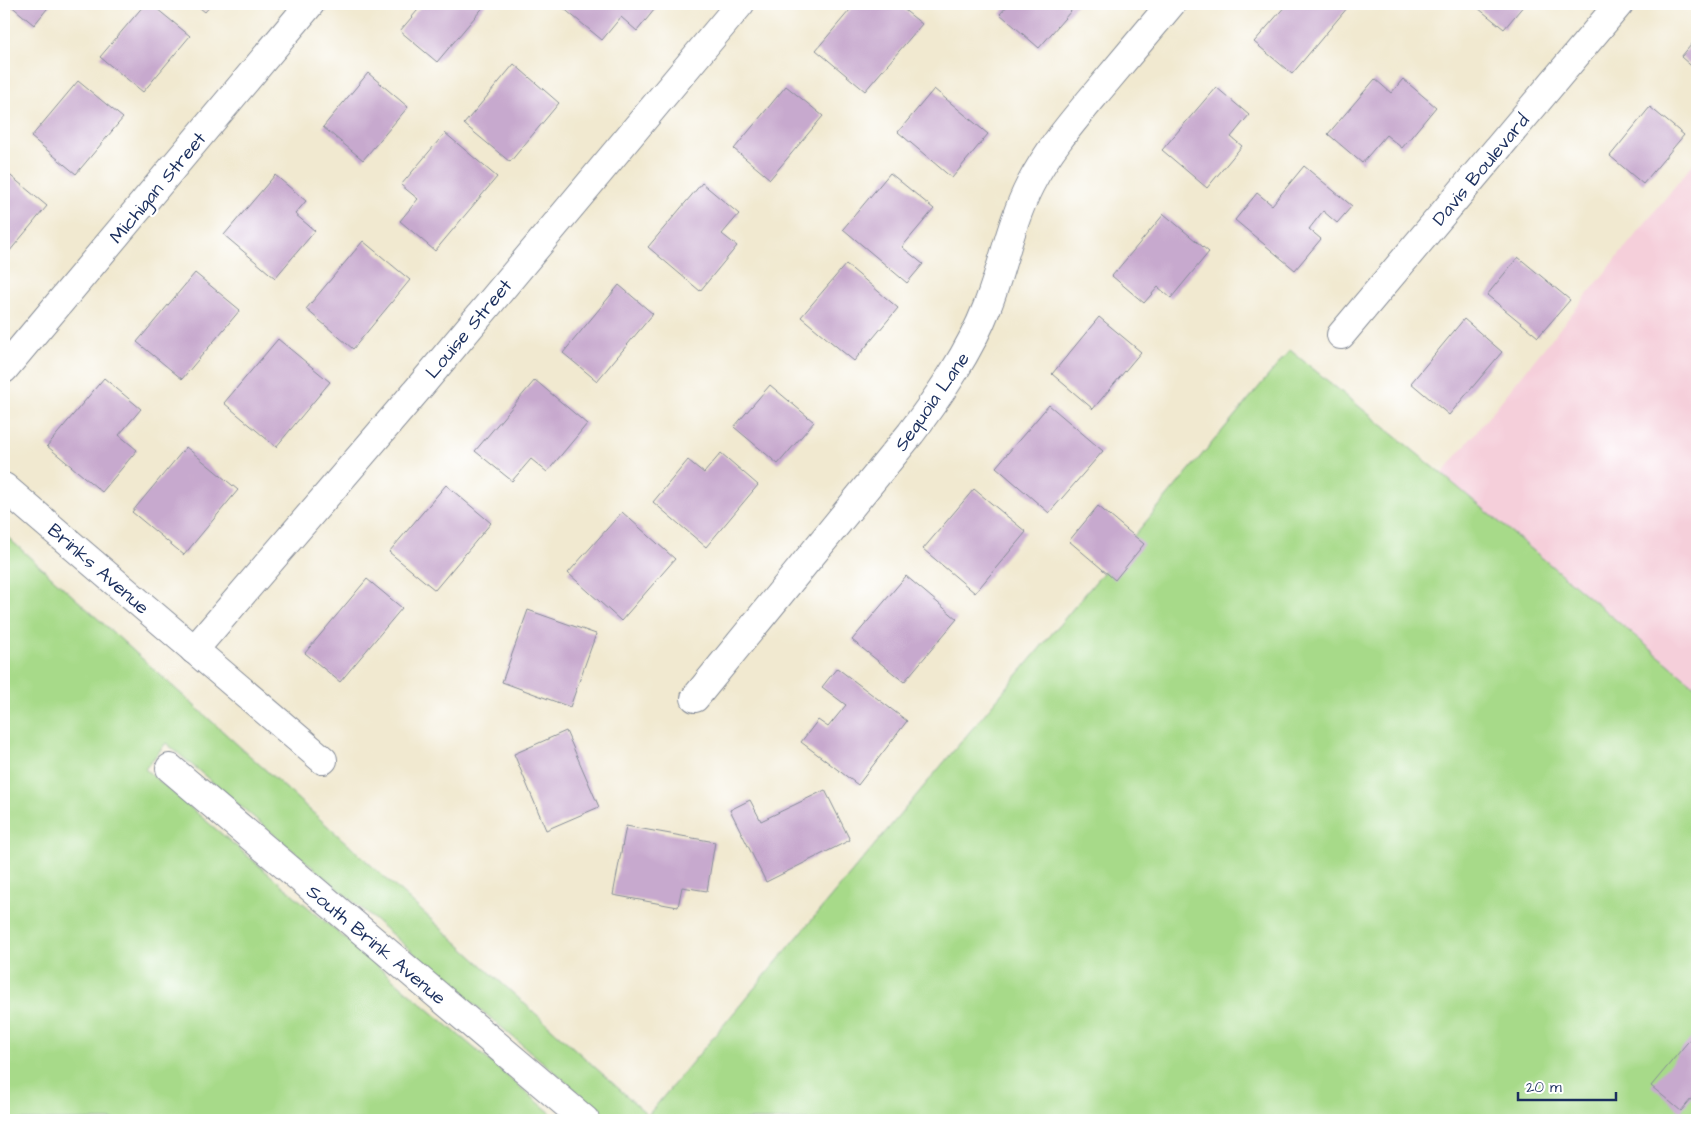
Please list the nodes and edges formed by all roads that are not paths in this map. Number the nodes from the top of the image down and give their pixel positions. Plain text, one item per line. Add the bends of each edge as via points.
1 (310, 4) edge
2 (740, 4) edge
3 (1171, 4) edge
4 (1619, 4) edge
5 (1341, 335) dead end
6 (4, 369) edge
7 (4, 487) edge
8 (194, 650) junction
9 (695, 698) dead end
10 (323, 760) dead end
11 (170, 768) dead end
12 (585, 1120) edge

1 - 6 street, Michigan Street
2 - 8 street, Louise Street
3 - 9 street, Sequoia Lane via 1041,163 1016,220 988,307 945,388
4 - 5 street, Davis Boulevard
7 - 8 street, Brinks Avenue
8 - 10 street
11 - 12 street, South Brink Avenue

